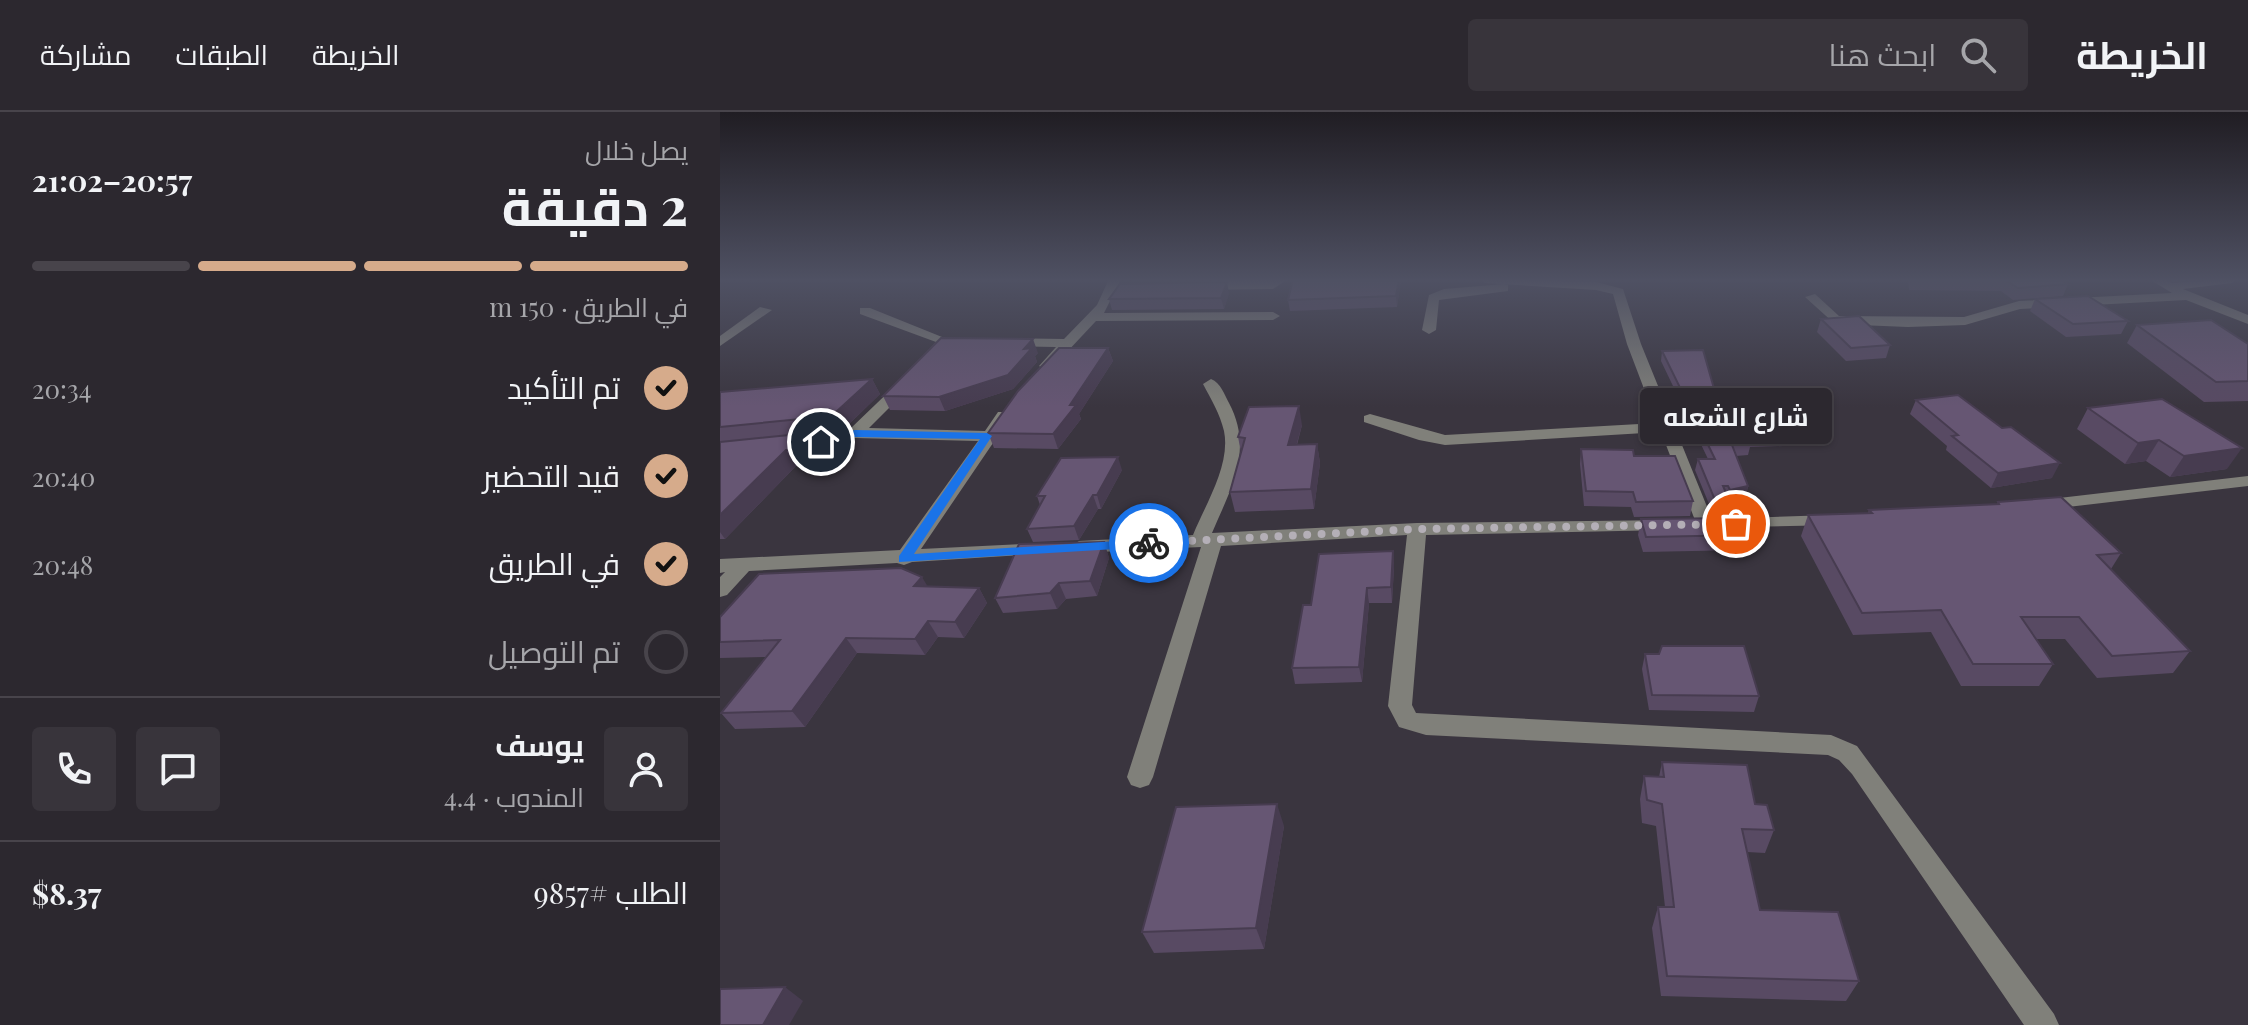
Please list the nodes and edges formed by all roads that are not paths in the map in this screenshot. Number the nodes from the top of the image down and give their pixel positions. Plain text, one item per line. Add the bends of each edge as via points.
1 (749, 322) edge
2 (895, 322) edge
3 (1089, 322) edge
4 (1430, 322) edge
5 (1628, 322) edge
6 (1849, 322) edge
7 (1948, 322) edge
8 (1429, 330) dead end
9 (720, 342) edge
10 (991, 342) edge
11 (1068, 343) junction
12 (1034, 378) edge
13 (1211, 384) dead end
14 (1015, 401) edge
15 (1370, 419) dead end
16 (1666, 427) junction
17 (855, 433) junction
18 (987, 436) junction
19 (784, 446) edge
20 (2248, 481) edge
21 (2022, 507) edge
22 (1845, 520) edge
23 (1705, 524) junction
24 (1417, 529) junction
25 (1206, 540) junction
26 (904, 559) junction
27 (743, 565) junction
28 (720, 566) edge
29 (720, 590) edge
30 (1140, 777) dead end
31 (2043, 1025) edge

1 - 9 street
2 - 17 street via 952,342
3 - 11 street
4 - 8 street
5 - 16 street
6 - 7 street
10 - 11 street
11 - 12 street
13 - 25 street via 1234,441
14 - 18 street
15 - 16 street via 1445,440
16 - 23 street
17 - 18 street
17 - 19 street
18 - 26 street
20 - 21 street
22 - 23 street
23 - 24 street
24 - 25 street
24 - 31 street via 1400,706 1408,720 1831,745 1848,753
25 - 26 street
25 - 30 street
26 - 27 street
27 - 28 street
27 - 29 street

